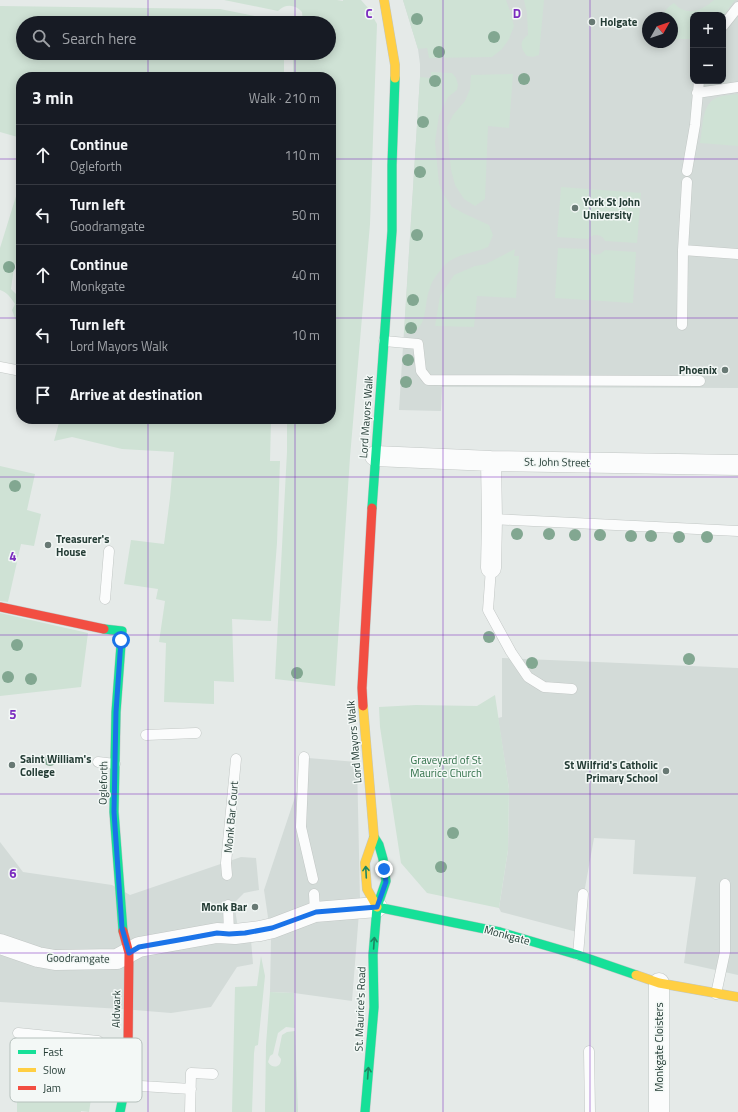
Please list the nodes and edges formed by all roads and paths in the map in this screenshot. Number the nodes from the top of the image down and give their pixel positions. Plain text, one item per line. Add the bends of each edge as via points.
1 (384, 0) edge
2 (738, 7) edge
3 (726, 22) edge
4 (698, 84) edge
5 (738, 87) edge
6 (698, 93) junction
7 (688, 171) dead end
8 (687, 182) dead end
9 (683, 250) junction
10 (738, 254) edge
11 (682, 325) dead end
12 (384, 341) junction
13 (0, 367) edge
14 (16, 370) edge
15 (700, 381) dead end
16 (375, 456) junction
17 (491, 461) junction
18 (738, 465) edge
19 (492, 519) junction
20 (738, 531) edge
21 (109, 551) dead end
22 (491, 568) joint
23 (105, 599) dead end
24 (0, 607) edge
25 (572, 689) dead end
26 (196, 733) dead end
27 (146, 736) dead end
28 (304, 757) dead end
29 (236, 759) dead end
30 (98, 762) dead end
31 (115, 764) junction
32 (374, 837) junction
33 (227, 875) dead end
34 (313, 879) dead end
35 (725, 884) dead end
36 (583, 894) dead end
37 (228, 905) dead end
38 (377, 907) junction
39 (272, 928) joint
40 (229, 934) junction
41 (0, 944) edge
42 (129, 953) junction
43 (578, 955) junction
44 (659, 983) junction
45 (716, 994) junction
46 (738, 997) edge
47 (18, 1033) dead end
48 (68, 1038) edge
49 (128, 1038) edge
50 (589, 1051) dead end
51 (214, 1074) dead end
52 (142, 1087) edge
53 (191, 1089) junction
54 (122, 1102) edge
55 (120, 1112) edge
56 (190, 1112) edge
57 (365, 1112) edge
58 (590, 1112) edge
59 (659, 1112) edge

1 - 12 main road, Lord Mayors Walk via 395,65 392,231
2 - 3 lane
4 - 6 lane
5 - 6 lane
6 - 7 lane
8 - 9 lane
9 - 10 lane
9 - 11 lane
12 - 15 lane via 418,344 421,371 428,380
12 - 16 main road, Lord Mayors Walk
13 - 14 lane
16 - 17 street, St. John Street
16 - 32 main road, Lord Mayors Walk via 362,688
17 - 18 street, St. John Street
17 - 19 street
19 - 20 lane
19 - 22 street
21 - 23 lane
22 - 25 lane via 488,610 511,652 528,677 544,688
24 - 31 main road, Ogleforth via 103,624 122,632 116,712 121,731
26 - 27 lane
28 - 34 lane via 301,827
29 - 33 lane, Monk Bar Court
30 - 31 lane
31 - 42 main road, Ogleforth via 114,812 119,895 122,928
32 - 38 main road, Lord Mayors Walk via 381,852 386,882
38 -> 32 main road, Lord Mayors Walk via 367,889 365,863
35 - 45 lane via 725,952
36 - 43 lane
37 - 40 lane
38 - 39 street, Monkgate via 315,903
38 - 43 main road, Monkgate via 500,932
57 -> 38 main road, St. Maurice's Road via 374,1007 373,955
39 - 40 street, Goodramgate
40 - 42 street, Goodramgate via 217,933 139,947
41 - 42 street, Goodramgate via 55,960 117,959
42 - 49 main road, Aldwark
43 - 44 main road, Monkgate
44 - 45 main road, Monkgate
44 - 59 street, Monkgate Cloisters
45 - 46 main road, Monkgate
47 - 48 lane
50 - 58 lane
51 - 53 lane via 191,1073
52 - 53 lane
53 - 56 lane
54 - 55 main road, Aldwark

